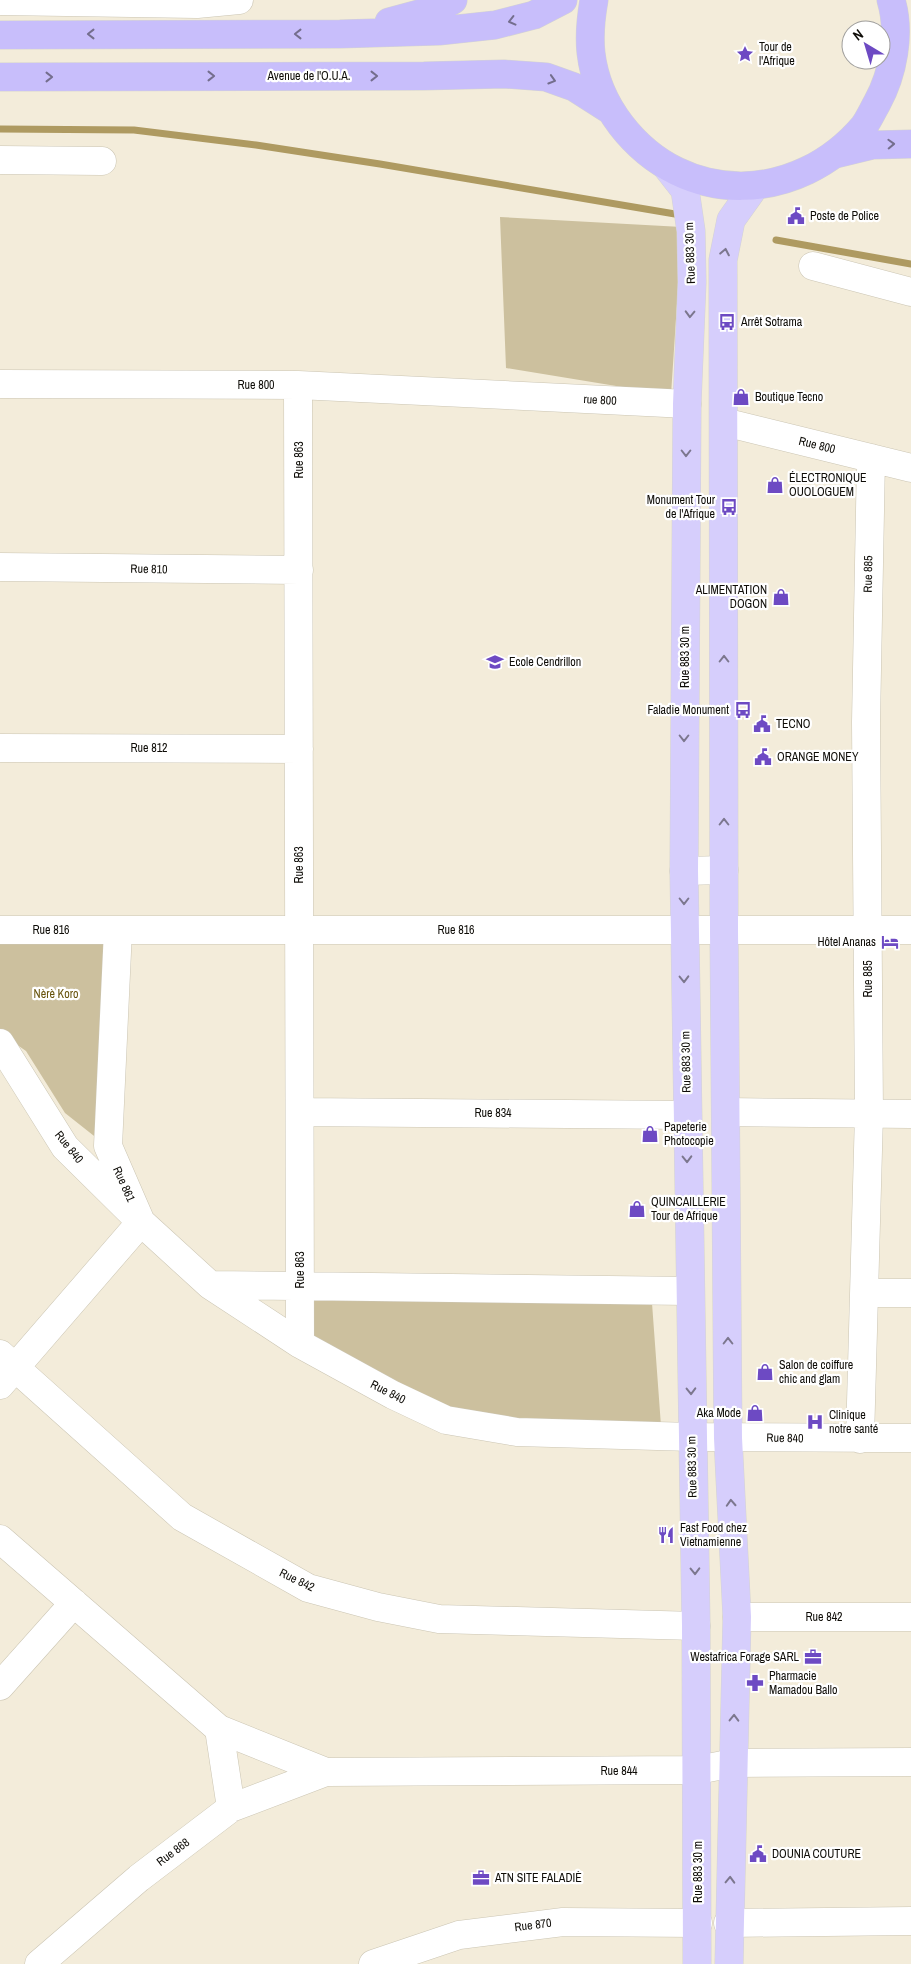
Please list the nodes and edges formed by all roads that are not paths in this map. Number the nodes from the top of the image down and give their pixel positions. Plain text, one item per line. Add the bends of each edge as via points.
1 (239, 0) edge
2 (454, 0) edge
3 (563, 0) edge
4 (594, 0) edge
5 (0, 1) edge
6 (167, 2) edge
7 (198, 4) junction
8 (892, 4) edge
9 (140, 34) junction
10 (340, 34) junction
11 (0, 35) edge
12 (911, 35) edge
13 (0, 77) edge
14 (610, 110) junction
15 (911, 144) edge
16 (836, 154) junction
17 (0, 160) edge
18 (102, 161) dead end
19 (667, 167) junction
20 (755, 186) junction
21 (813, 266) dead end
22 (911, 292) edge
23 (0, 384) edge
24 (298, 385) junction
25 (513, 395) joint
26 (687, 404) junction
27 (724, 422) junction
28 (871, 458) junction
29 (911, 468) edge
30 (0, 567) edge
31 (299, 570) junction
32 (0, 748) edge
33 (299, 749) junction
34 (724, 870) junction
35 (684, 871) junction
36 (0, 930) edge
37 (118, 930) junction
38 (299, 930) junction
39 (684, 930) junction
40 (724, 930) junction
41 (868, 930) junction
42 (911, 930) edge
43 (0, 1043) edge
44 (300, 1112) junction
45 (726, 1112) junction
46 (869, 1114) junction
47 (911, 1114) edge
48 (686, 1115) junction
49 (141, 1222) junction
50 (210, 1286) junction
51 (300, 1287) junction
52 (689, 1292) junction
53 (911, 1293) edge
54 (866, 1294) junction
55 (300, 1344) junction
56 (5, 1368) edge
57 (692, 1437) junction
58 (728, 1438) junction
59 (911, 1438) edge
60 (860, 1439) junction
61 (0, 1539) edge
62 (74, 1603) junction
63 (736, 1617) junction
64 (911, 1617) edge
65 (696, 1626) junction
66 (0, 1686) edge
67 (219, 1729) junction
68 (911, 1762) edge
69 (733, 1764) junction
70 (698, 1770) junction
71 (326, 1772) junction
72 (231, 1808) junction
73 (911, 1921) edge
74 (698, 1923) junction
75 (728, 1923) junction
76 (40, 1964) edge
77 (373, 1964) edge
78 (697, 1964) edge
79 (729, 1964) edge

1 - 7 street
2 - 10 highway via 407,18
3 -> 10 highway via 534,15 494,25 439,31
4 - 14 highway via 590,24 591,53 598,83
5 - 6 street
6 - 7 street
7 - 9 street
8 - 12 highway
8 - 16 highway via 894,49 885,89 865,124
10 -> 9 highway
9 -> 11 highway
13 -> 14 highway, Avenue de l'O.U.A. via 504,74 546,77 574,87
14 - 19 highway via 634,142
16 -> 15 highway via 873,145
16 - 20 highway via 798,176
17 - 18 street
19 - 20 highway via 725,186
19 -> 26 main road, Rue 883 30 m via 684,190 691,231
27 -> 20 main road via 723,260 731,220
21 - 22 street
23 - 24 street, Rue 800
24 - 25 street, Rue 800
24 - 31 street, Rue 863
25 - 26 street, rue 800
26 -> 35 main road, Rue 883 30 m
27 - 28 street, Rue 800
34 -> 27 main road
28 - 29 street, Rue 800
28 - 41 street, Rue 885 via 866,722
30 - 31 street, Rue 810
31 - 33 street, Rue 863
32 - 33 street, Rue 812
33 - 38 street, Rue 863
34 - 35 street
34 - 40 main road
35 -> 39 main road, Rue 883 30 m
36 - 37 street, Rue 816
37 - 38 street, Rue 816
37 - 49 street, Rue 861 via 108,1146
38 - 39 street, Rue 816
38 - 44 street, Rue 863
39 - 40 street, Rue 816
39 -> 48 main road, Rue 883 30 m
40 - 41 street, Rue 816
40 - 45 main road
41 - 42 street, Rue 816
41 - 46 street, Rue 885
43 - 49 street, Rue 840 via 65,1147
44 - 48 street, Rue 834
44 - 51 street, Rue 863
45 - 46 street
58 -> 45 main road
46 - 47 street
46 - 54 street, Rue 885
48 -> 52 main road, Rue 883 30 m
49 - 50 street, Rue 840
49 - 56 street
50 - 51 street
50 - 55 street, Rue 840
51 - 52 street
51 - 55 street, Rue 863
52 -> 57 main road, Rue 883 30 m
53 - 54 street
54 - 60 street, Rue 885
55 - 57 street, Rue 840 via 446,1420 517,1432
56 - 65 street, Rue 842 via 182,1517 308,1588 439,1620
57 - 58 street, Rue 840
57 -> 65 main road, Rue 883 30 m
58 - 60 street, Rue 840
63 -> 58 main road
59 - 60 street, Rue 840
61 - 62 street
62 - 66 street
62 - 67 street
63 - 64 street, Rue 842
69 -> 63 main road
65 - 70 main road, Rue 883 30 m
67 - 71 street
67 - 72 street
68 - 69 street, Rue 844
69 - 70 street, Rue 844
75 -> 69 main road
70 - 71 street, Rue 844
70 - 74 main road, Rue 883 30 m
71 - 72 street, Rue 868
72 - 76 street, Rue 868 via 139,1878
73 - 75 street
74 - 77 street, Rue 870 via 563,1922 459,1935
74 - 78 main road, Rue 883 30 m
75 - 79 main road

